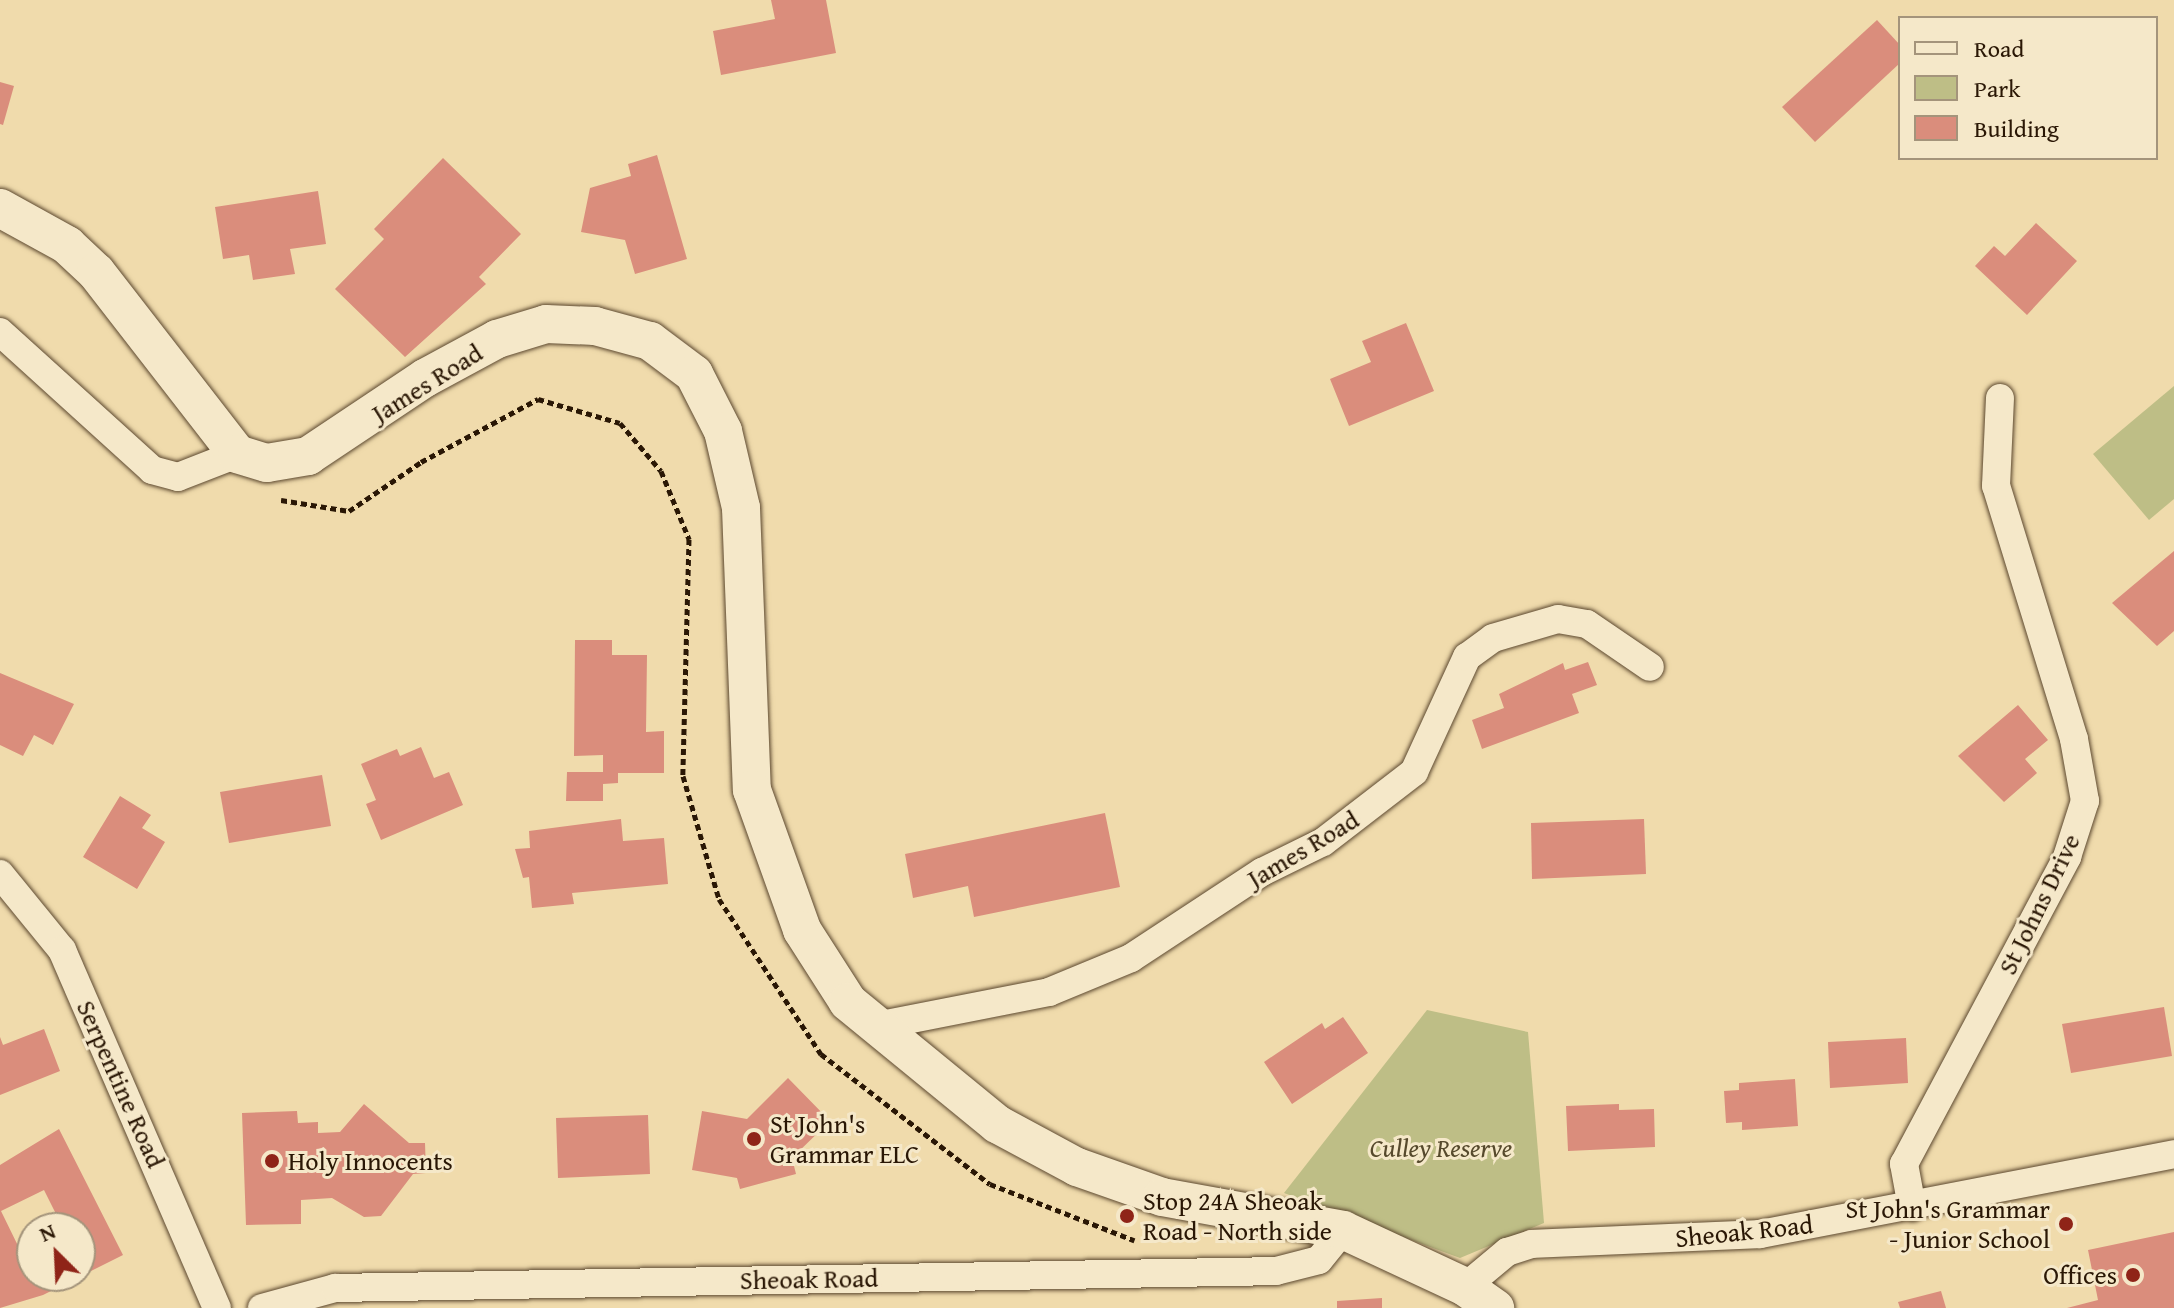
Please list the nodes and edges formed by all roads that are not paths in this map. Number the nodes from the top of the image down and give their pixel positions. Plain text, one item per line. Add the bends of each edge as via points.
1 (0, 208) edge
2 (0, 332) edge
3 (2000, 398) dead end
4 (237, 454) junction
5 (1650, 667) dead end
6 (0, 874) edge
7 (876, 1026) junction
8 (2174, 1154) edge
9 (1912, 1207) junction
10 (1343, 1230) junction
11 (1480, 1298) edge
12 (217, 1308) edge
13 (262, 1308) edge

1 - 4 main road via 67,245 96,272
2 - 4 street via 152,470 178,477
3 - 9 street, St Johns Drive via 1996,486 2074,739 2085,801 2067,857 1904,1164
4 - 7 main road, James Road via 267,463 308,456 425,378 497,339 546,324 595,326 650,341 694,374 723,431 741,508 752,790 802,930 848,1002
5 - 7 street, James Road via 1587,624 1558,619 1493,638 1467,657 1414,772 1323,842 1262,872 1131,958 1049,992
6 - 12 street, Serpentine Road via 62,950
7 - 10 main road, James Road via 997,1124 1077,1167 1162,1197
8 - 9 street, Sheoak Road
9 - 11 street, Sheoak Road via 1725,1238 1532,1244 1507,1252
10 - 11 main road, James Road
10 - 13 street, Sheoak Road via 1319,1260 1276,1271 335,1288

